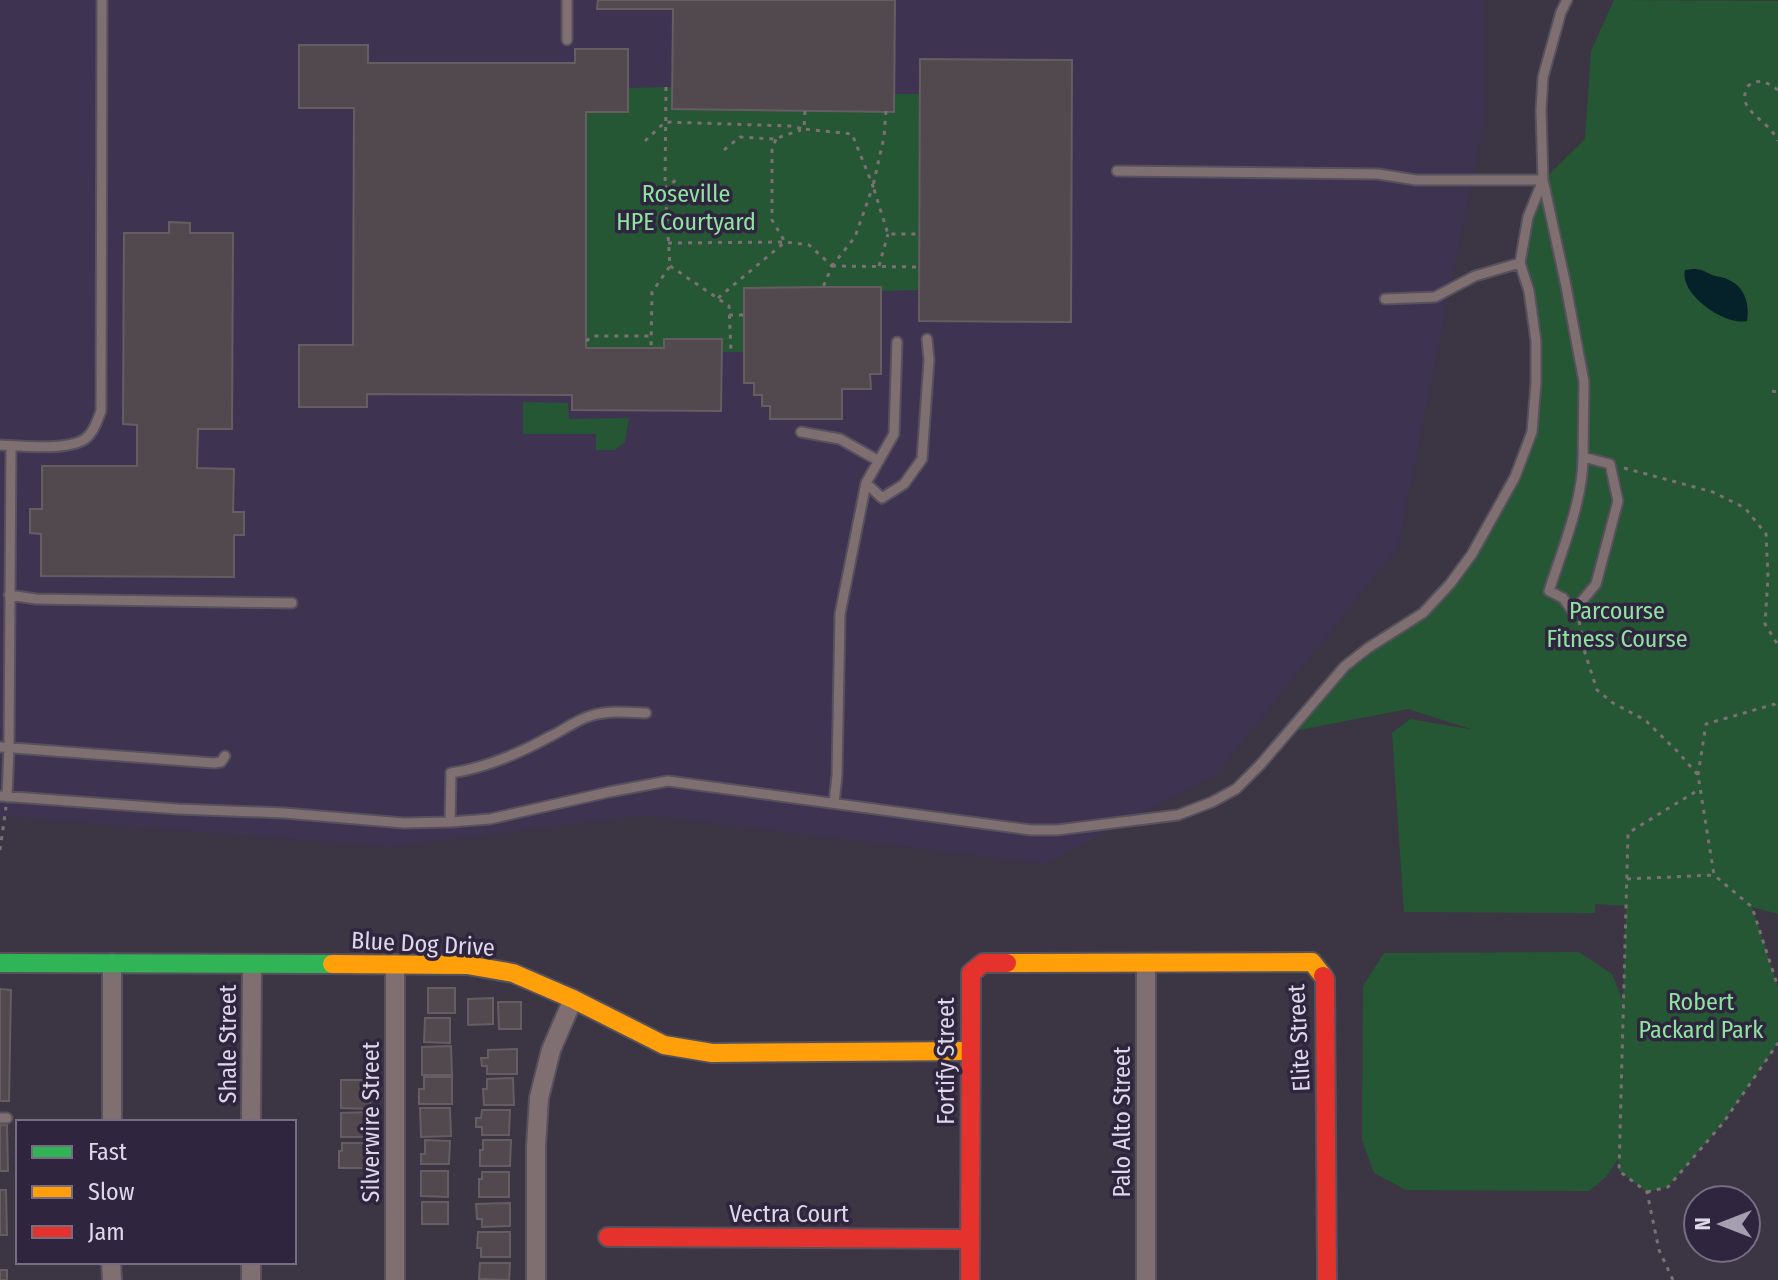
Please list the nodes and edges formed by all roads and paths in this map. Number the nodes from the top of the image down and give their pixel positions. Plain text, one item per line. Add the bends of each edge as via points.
1 (102, 0) edge
2 (567, 0) edge
3 (1567, 0) edge
4 (567, 40) dead end
5 (666, 87) dead end
6 (1778, 90) edge
7 (805, 111) dead end
8 (886, 111) dead end
9 (665, 122) junction
10 (804, 129) junction
11 (776, 139) junction
12 (645, 141) dead end
13 (1778, 141) edge
14 (724, 150) dead end
15 (1117, 171) dead end
16 (680, 177) dead end
17 (1543, 180) junction
18 (873, 186) junction
19 (665, 188) junction
20 (645, 194) dead end
21 (888, 234) junction
22 (919, 234) dead end
23 (785, 242) junction
24 (668, 243) junction
25 (1520, 263) junction
26 (670, 266) junction
27 (832, 266) junction
28 (879, 267) junction
29 (919, 267) dead end
30 (823, 287) dead end
31 (718, 298) junction
32 (1385, 299) dead end
33 (729, 315) junction
34 (744, 315) dead end
35 (651, 336) junction
36 (927, 339) dead end
37 (586, 341) dead end
38 (897, 342) dead end
39 (651, 348) dead end
40 (731, 352) dead end
41 (1772, 391) dead end
42 (1778, 392) edge
43 (801, 432) dead end
44 (0, 445) edge
45 (11, 446) junction
46 (1583, 457) junction
47 (879, 461) junction
48 (1610, 464) junction
49 (866, 483) junction
50 (9, 595) junction
51 (292, 603) dead end
52 (1573, 612) junction
53 (1778, 645) edge
54 (1778, 700) edge
55 (646, 713) dead end
56 (4, 747) edge
57 (225, 756) dead end
58 (1698, 775) junction
59 (1700, 789) junction
60 (3, 797) edge
61 (834, 803) junction
62 (450, 822) junction
63 (0, 850) edge
64 (1714, 875) junction
65 (1627, 879) junction
66 (0, 963) edge
67 (112, 963) junction
68 (395, 964) junction
69 (1146, 964) junction
70 (252, 966) junction
71 (1778, 987) edge
72 (573, 999) junction
73 (1778, 1043) edge
74 (970, 1051) junction
75 (112, 1120) edge
76 (251, 1120) edge
77 (1647, 1192) junction
78 (608, 1237) dead end
79 (970, 1239) junction
80 (395, 1280) edge
81 (536, 1280) edge
82 (970, 1280) edge
83 (1146, 1280) edge
84 (1327, 1280) edge
85 (1673, 1280) edge

1 - 45 lane via 101,411 85,439
2 - 4 lane
3 - 17 lane via 1543,77
5 - 9 path
6 - 13 path via 1759,80 1743,97
7 - 10 path
8 - 18 path
9 - 10 path
9 - 12 path
9 - 19 path
10 - 11 path
10 - 18 path via 852,134
11 - 14 path via 740,137
11 - 23 path via 772,220
15 - 17 lane
16 - 19 path
17 - 25 lane via 1528,217
17 - 46 lane via 1584,382
18 - 21 path
18 - 27 path via 855,237
19 - 20 path
19 - 24 path
21 - 22 path
21 - 28 path
23 - 24 path
23 - 27 path via 809,245
23 - 31 path
24 - 26 path
25 - 32 lane via 1475,276 1435,297
25 - 61 lane via 1536,341 1532,432 1496,513 1472,554 1423,613 1345,666 1236,789 1178,815 1057,830
26 - 31 path
26 - 35 path via 652,292
27 - 28 path
27 - 30 path
28 - 29 path
31 - 33 path via 729,306
33 - 34 path
33 - 40 path
35 - 37 path via 593,336
35 - 39 path
36 - 49 lane via 922,459 904,484 882,498
38 - 47 lane via 894,434
41 - 42 path
43 - 47 lane via 840,439
44 - 45 lane
45 - 50 lane
46 - 48 lane
46 - 52 lane via 1574,512 1549,591
47 - 49 lane
48 - 52 lane via 1618,501 1596,584
48 - 53 path via 1713,492 1745,508 1766,534 1765,624
49 - 61 lane via 840,614
50 - 51 lane
50 - 56 lane
52 - 58 path via 1581,623 1597,690 1645,720
54 - 58 path via 1706,724
55 - 62 lane via 590,716 473,770 451,773
56 - 57 lane via 214,763
56 - 60 lane
58 - 59 path
59 - 64 path
59 - 65 path via 1628,833
60 - 62 lane
60 - 63 path
61 - 62 lane via 668,781 490,819
64 - 65 path
64 - 71 path via 1752,907
65 - 77 path via 1619,1171
66 - 67 street, Blue Dog Drive
67 - 70 street, Blue Dog Drive
67 - 75 street
68 - 70 street, Blue Dog Drive
68 - 72 street, Blue Dog Drive via 467,965 513,973
68 - 80 street, Silverwire Street
69 - 74 street, Fortify Street via 983,963 971,973
69 - 83 street, Palo Alto Street
69 - 84 street, Elite Street via 1312,962 1325,979
70 - 76 street, Shale Street
72 - 74 street, Blue Dog Drive via 664,1045 712,1053
72 - 81 street via 551,1050 539,1098
73 - 77 path via 1723,1123 1668,1187
74 - 79 street, Fortify Street
77 - 85 path via 1659,1250
78 - 79 street, Vectra Court
79 - 82 street, Fortify Street

